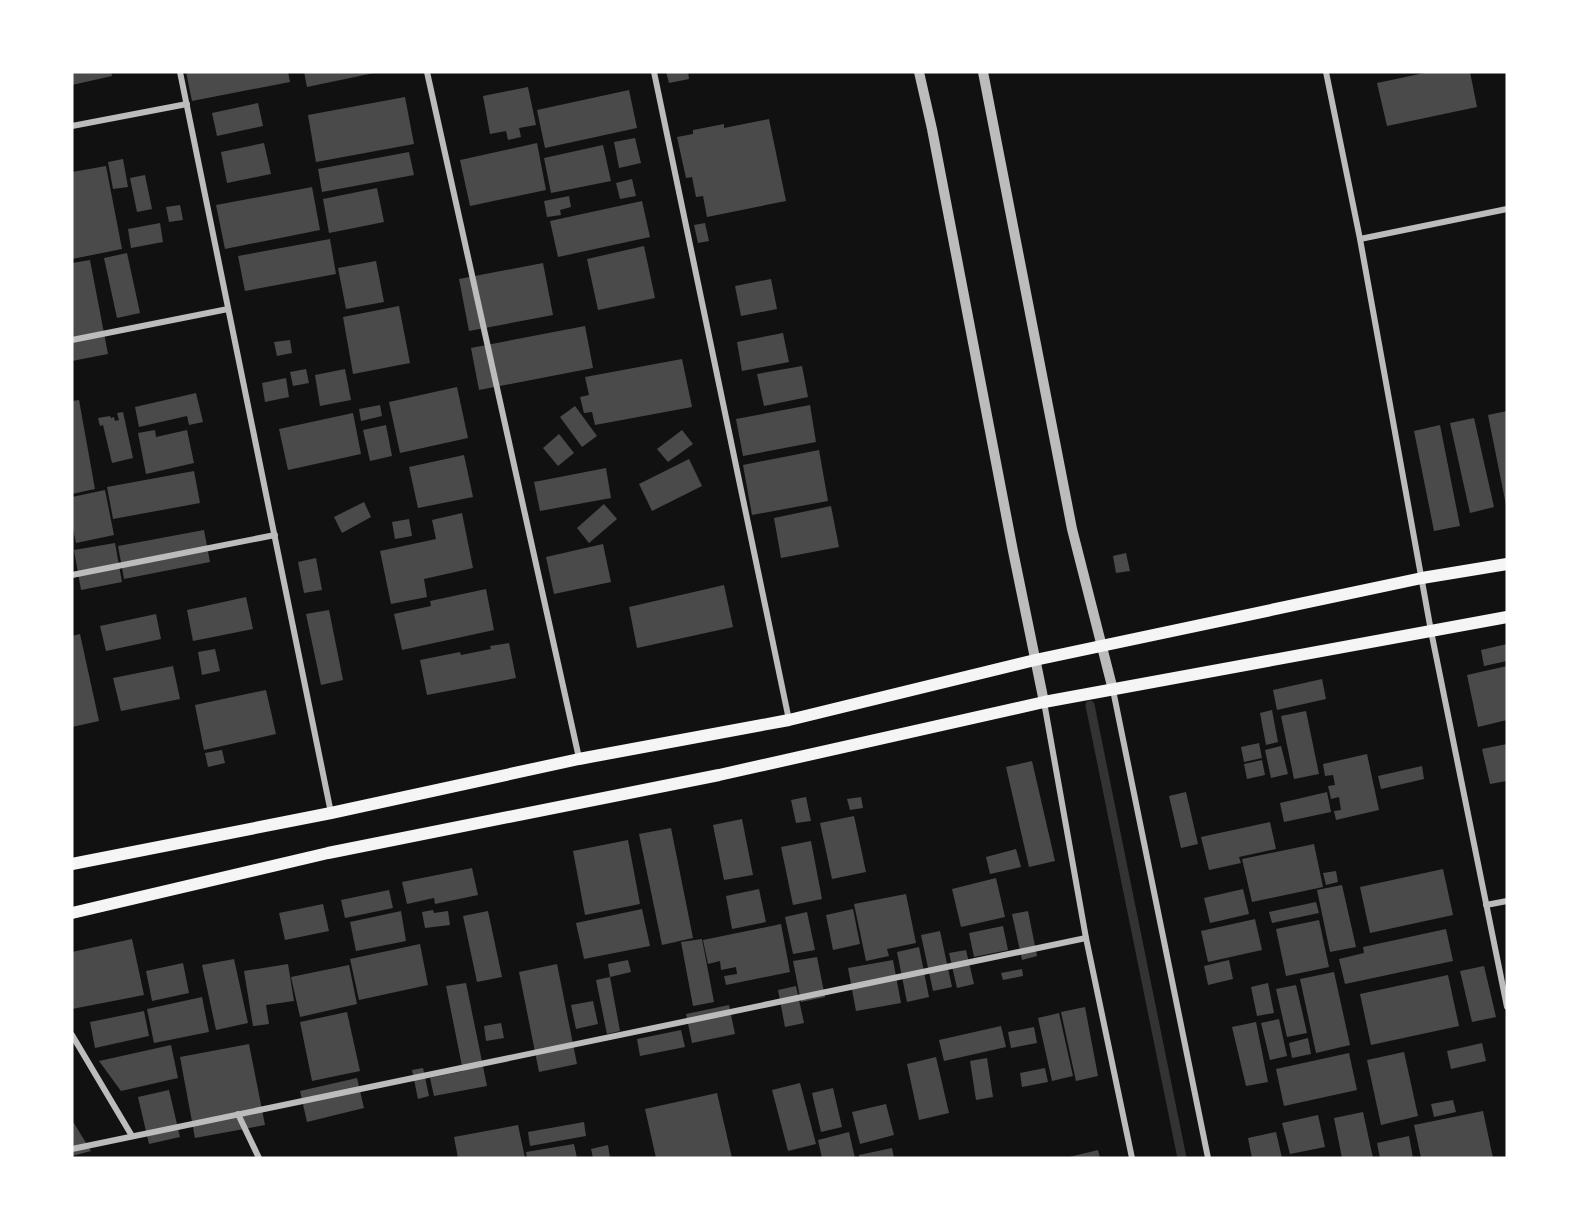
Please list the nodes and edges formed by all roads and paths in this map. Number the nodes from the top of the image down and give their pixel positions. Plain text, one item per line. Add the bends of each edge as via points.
1 (180, 72) edge
2 (427, 72) edge
3 (654, 72) edge
4 (920, 72) edge
5 (983, 72) edge
6 (1326, 72) edge
7 (187, 104) junction
8 (72, 126) edge
9 (1507, 209) edge
10 (1360, 239) junction
11 (228, 309) junction
12 (72, 340) edge
13 (275, 535) junction
14 (1507, 564) edge
15 (72, 575) edge
16 (1422, 578) junction
17 (1507, 617) edge
18 (1431, 631) junction
19 (1101, 646) junction
20 (1035, 660) junction
21 (1113, 690) junction
22 (1044, 702) junction
23 (789, 720) junction
24 (579, 759) junction
25 (331, 813) junction
26 (72, 864) edge
27 (1507, 901) edge
28 (1486, 905) junction
29 (72, 913) edge
30 (1086, 938) junction
31 (1507, 1007) edge
32 (72, 1035) edge
33 (238, 1114) junction
34 (132, 1136) junction
35 (72, 1149) edge
36 (259, 1158) edge
37 (1132, 1158) edge
38 (1208, 1158) edge

1 - 7 street
2 - 24 street
3 - 23 street
4 - 20 street
5 - 19 street via 1072,530
6 - 10 street
7 - 8 street
7 - 11 street
9 - 10 street
10 - 16 street
11 - 12 street
11 - 13 street
13 - 15 street
13 - 25 street
14 - 16 main road
16 - 18 street
16 - 19 main road
17 - 18 main road
18 - 21 main road
18 - 28 street
19 - 20 main road
19 - 21 street
20 - 22 street
20 - 23 main road
21 - 22 main road
21 - 38 street
22 - 29 main road via 719,775 328,853
22 - 30 street
23 - 24 main road
24 - 25 main road
25 - 26 main road
27 - 28 street
28 - 31 street
30 - 33 street
30 - 37 street
32 - 34 street
33 - 34 street
33 - 36 street
34 - 35 street

